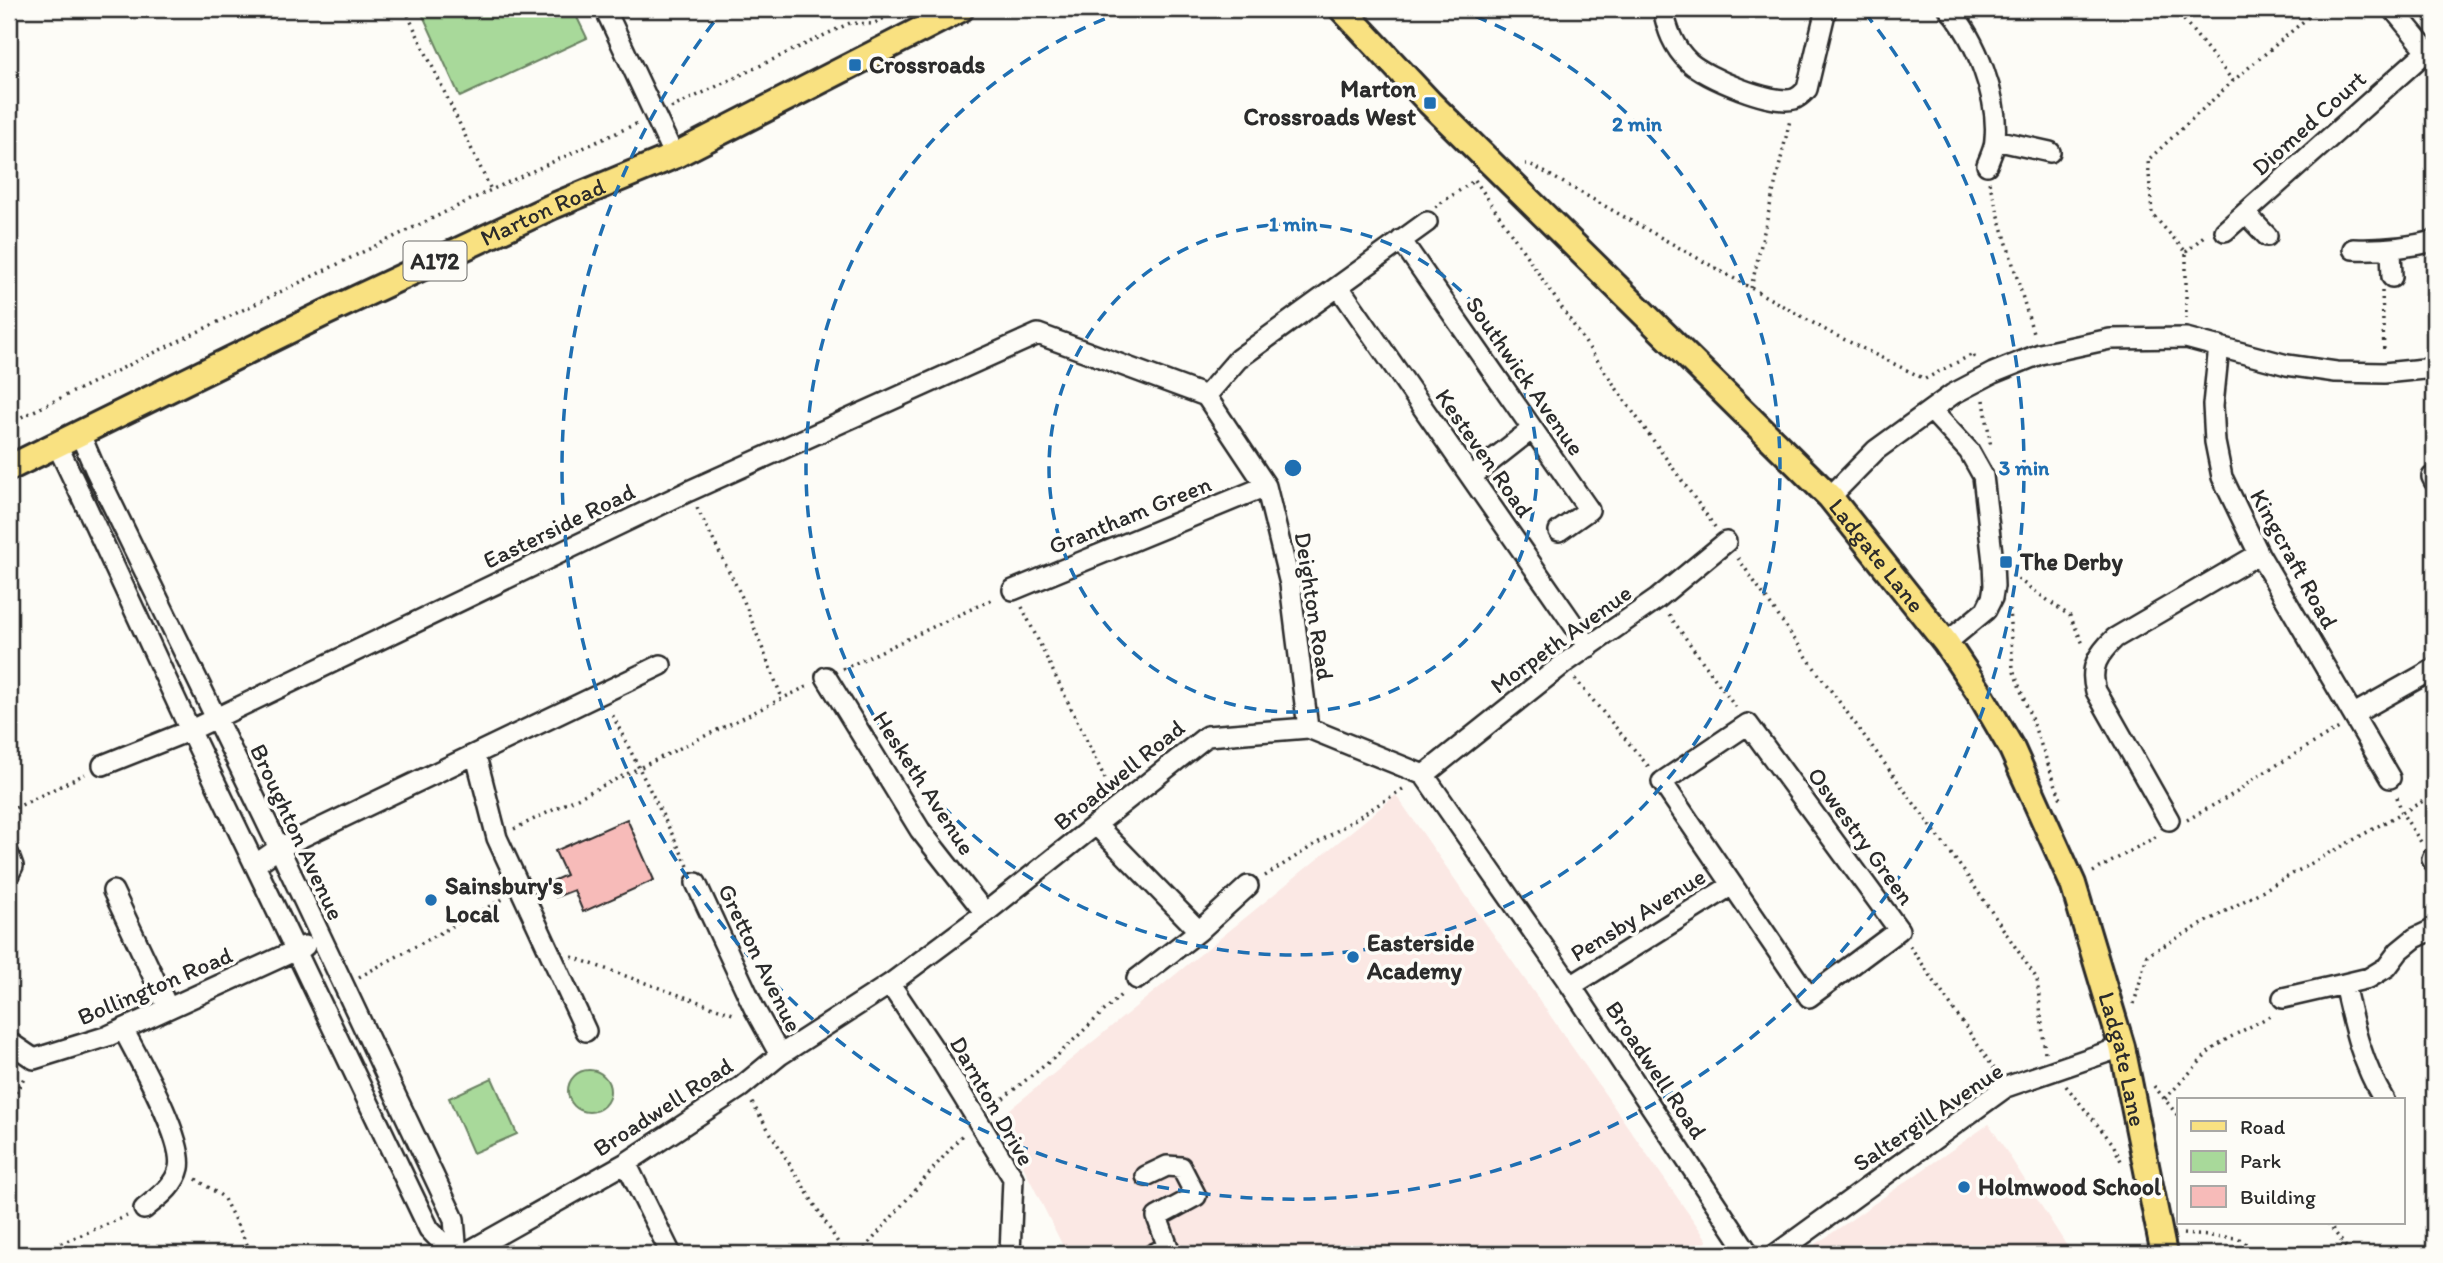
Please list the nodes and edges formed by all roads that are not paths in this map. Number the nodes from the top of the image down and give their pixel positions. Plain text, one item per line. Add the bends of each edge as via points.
1 (606, 9) edge
2 (961, 9) edge
3 (1342, 9) edge
4 (1663, 9) edge
5 (1826, 9) edge
6 (1949, 9) edge
7 (2393, 9) edge
8 (2430, 55) edge
9 (1995, 140) junction
10 (2050, 152) dead end
11 (674, 156) junction
12 (1987, 165) road end
13 (2245, 213) junction
14 (1427, 222) road end
15 (2225, 231) dead end
16 (2267, 236) dead end
17 (1401, 240) junction
18 (2434, 241) edge
19 (2353, 248) dead end
20 (2391, 249) junction
21 (2392, 277) road end
22 (1339, 287) junction
23 (2219, 346) junction
24 (2434, 368) edge
25 (1206, 396) junction
26 (1931, 410) junction
27 (1532, 429) junction
28 (80, 434) junction
29 (57, 445) junction
30 (9, 468) edge
31 (1471, 477) junction
32 (1266, 486) junction
33 (1830, 496) junction
34 (1559, 531) dead end
35 (1726, 542) road end
36 (2259, 554) junction
37 (1013, 590) road end
38 (1947, 643) junction
39 (1589, 647) junction
40 (661, 665) dead end
41 (2434, 669) edge
42 (826, 677) road end
43 (2355, 716) junction
44 (215, 719) junction
45 (1308, 729) junction
46 (191, 730) junction
47 (475, 756) junction
48 (103, 765) road end
49 (1424, 775) junction
50 (2390, 778) road end
51 (2171, 824) road end
52 (1096, 825) junction
53 (279, 848) junction
54 (9, 855) edge
55 (256, 864) junction
56 (9, 874) edge
57 (696, 883) road end
58 (1732, 885) junction
59 (1248, 886) road end
60 (113, 891) dead end
61 (985, 913) junction
62 (2434, 929) edge
63 (1199, 931) junction
64 (320, 939) junction
65 (295, 951) junction
66 (1137, 979) dead end
67 (890, 984) junction
68 (2344, 984) junction
69 (1571, 986) junction
70 (2283, 998) road end
71 (168, 1008) junction
72 (123, 1028) junction
73 (586, 1031) dead end
74 (9, 1042) edge
75 (2122, 1047) junction
76 (780, 1055) junction
77 (2383, 1098) edge
78 (626, 1163) junction
79 (1146, 1176) dead end
80 (144, 1209) road end
81 (2162, 1243) edge
82 (455, 1254) edge
83 (464, 1254) edge
84 (671, 1254) edge
85 (1010, 1254) edge
86 (1153, 1254) edge
87 (1749, 1254) edge
88 (1776, 1254) edge

1 - 11 street
2 - 11 main road, Marton Road / A172
3 - 33 main road, Ladgate Lane via 1430,103 1485,174
4 - 5 street via 1672,40 1688,61 1737,88 1777,99 1794,99 1807,89
6 - 9 street via 1962,23 1985,77
7 - 8 street, Diomed Court
8 - 13 street, Diomed Court
9 - 10 street
9 - 12 street
11 - 28 main road, Marton Road / A172 via 514,224
13 - 15 street, Diomed Court
13 - 16 street
14 - 17 street
17 - 22 street
17 - 27 street, Southwick Avenue
18 - 20 street
19 - 20 street
20 - 21 street
22 - 25 street via 1238,359
22 - 31 street, Kesteven Road
23 - 24 street via 2287,365 2336,372
23 - 26 street via 2186,338 2110,339 2040,354 1981,379
23 - 36 street, Kingcraft Road via 2213,405 2215,442 2222,477
25 - 32 street, Deighton Road
25 - 44 street, Easterside Road via 1038,334 689,491
26 - 33 street via 1876,450
26 - 38 street via 1969,451 1983,476 1993,562 1994,586 1986,610
27 - 31 street
27 - 34 street, Southwick Avenue via 1589,510
28 - 29 main road, Marton Road / A172
28 - 44 street, Broughton Avenue
29 - 30 main road, Marton Road / A172
29 - 46 street, Broughton Avenue
31 - 39 street, Kesteven Road
32 - 37 street, Grantham Green
32 - 45 street, Deighton Road via 1290,584
33 - 38 main road, Ladgate Lane
35 - 39 street, Morpeth Avenue
36 - 43 street, Kingcraft Road
36 - 51 street via 2115,638 2094,666 2096,691
38 - 75 main road, Ladgate Lane via 2012,749 2073,884
39 - 49 street, Morpeth Avenue
40 - 47 street
41 - 43 street
42 - 61 street, Hesketh Avenue via 920,830
43 - 50 street, Kingcraft Road
44 - 46 street, Easterside Road
44 - 53 street, Broughton Avenue
45 - 49 street, Broadwell Road
45 - 52 street, Broadwell Road via 1207,736
46 - 48 street, Easterside Road
46 - 55 street, Broughton Avenue
47 - 53 street
47 - 73 street via 497,838
49 - 69 street, Broadwell Road
52 - 61 street, Broadwell Road
52 - 63 street
53 - 55 street
53 - 64 street, Broughton Avenue
54 - 56 street via 13,866
55 - 65 street, Broughton Avenue
57 - 76 street, Gretton Avenue
58 - 58 street, Oswestry Green via 1662,782 1748,724 1899,930 1809,997
58 - 69 street, Pensby Avenue
59 - 63 street
60 - 71 street
61 - 67 street, Broadwell Road
62 - 68 street via 2414,938 2370,978
63 - 66 street
64 - 65 street, Bollington Road
64 - 82 street, Broughton Avenue via 454,1219
65 - 71 street, Bollington Road
65 - 82 street, Broughton Avenue via 429,1229
67 - 76 street, Broadwell Road
67 - 85 street, Darnton Drive via 1013,1178
68 - 70 street
68 - 77 street via 2359,1049
69 - 87 street, Broadwell Road
71 - 72 street, Bollington Road
72 - 74 street, Bollington Road via 34,1059
72 - 80 street via 158,1096 176,1144 179,1168 167,1190
75 - 81 main road, Ladgate Lane
75 - 88 street, Saltergill Avenue via 2006,1087
76 - 78 street, Broadwell Road via 741,1087
78 - 83 street, Broadwell Road
78 - 84 street
79 - 86 street via 1181,1167 1196,1196 1157,1217 1168,1247

